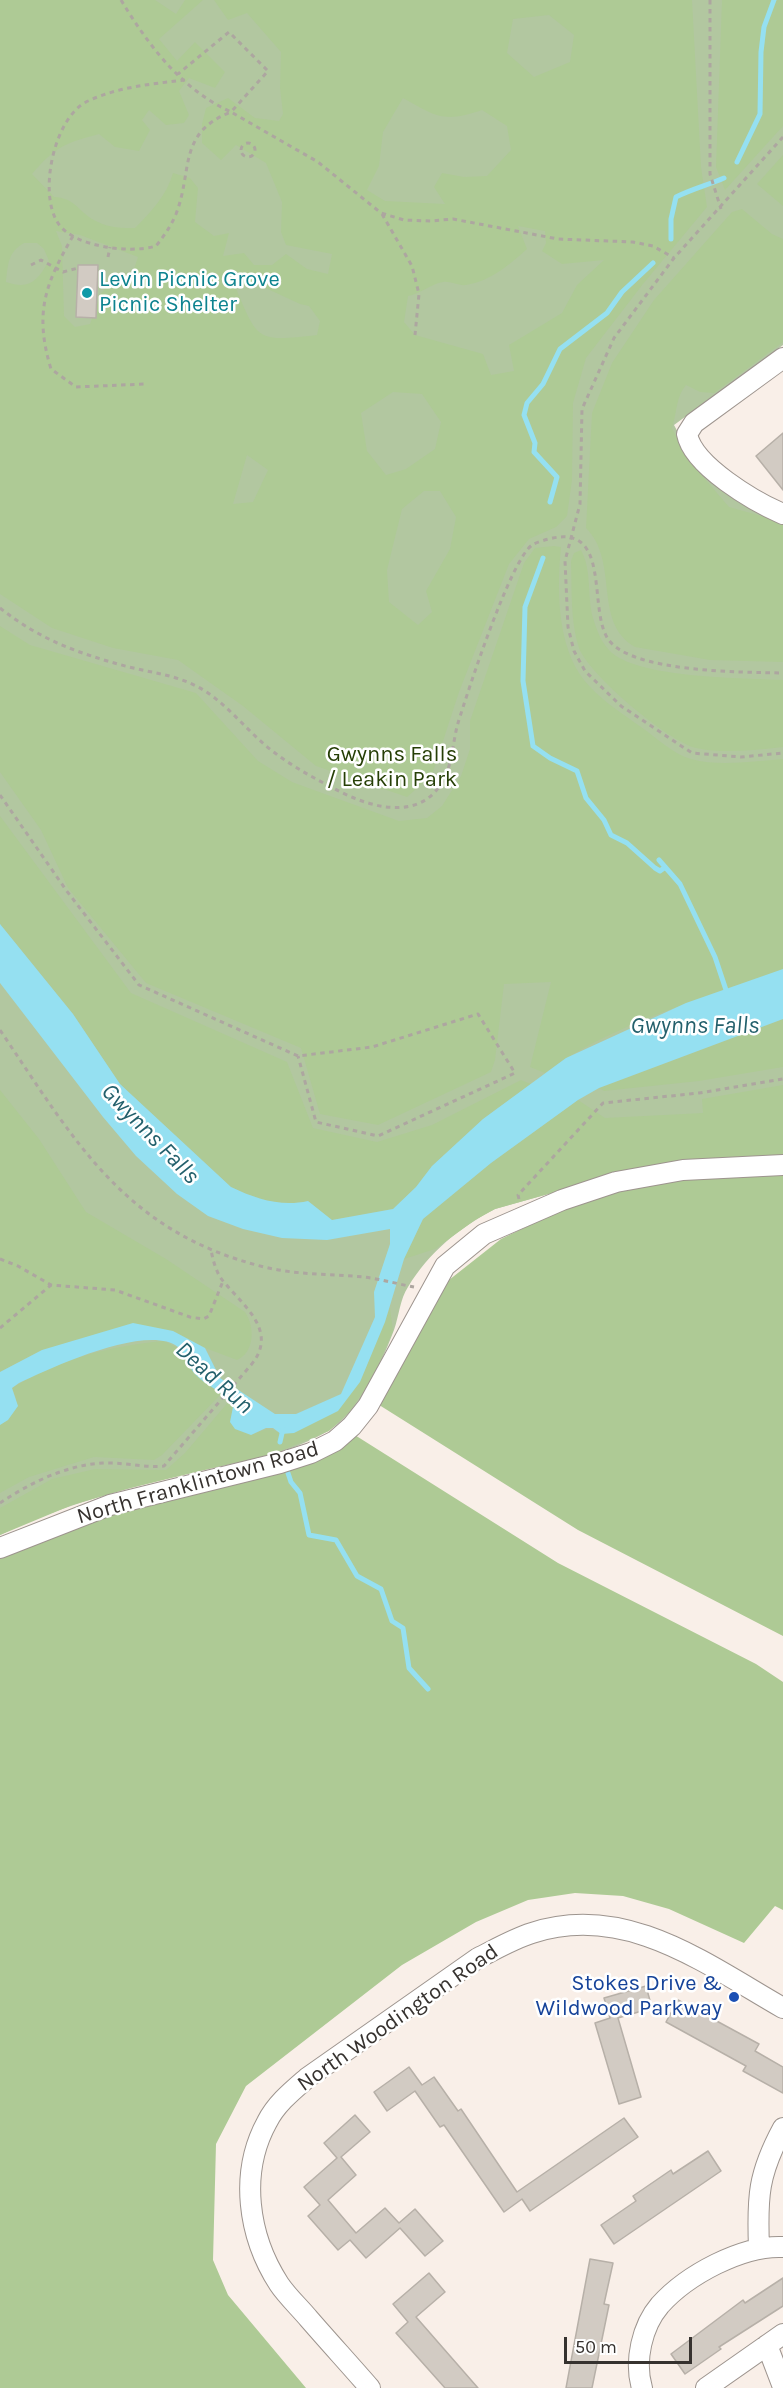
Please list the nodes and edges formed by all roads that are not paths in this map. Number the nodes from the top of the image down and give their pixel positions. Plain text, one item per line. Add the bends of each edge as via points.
1 (783, 358) edge
2 (783, 513) edge
3 (783, 1166) edge
4 (0, 1548) edge
5 (783, 2008) edge
6 (783, 2128) edge
7 (783, 2247) edge
8 (759, 2248) junction
9 (775, 2339) edge
10 (783, 2387) edge
11 (370, 2388) edge
12 (642, 2388) edge
13 (706, 2388) edge

1 - 2 street via 694,423 687,434 691,446 726,482 755,502
3 - 4 street, North Franklintown Road via 683,1170 616,1182 484,1234 445,1266 368,1406 335,1441 280,1463 110,1505
5 - 11 street, North Woodington Road via 667,1942 638,1931 582,1925 540,1930 478,1958 283,2099 267,2120 256,2146 250,2174 252,2215 266,2260 280,2286
6 - 8 street via 760,2182
7 - 8 street
8 - 12 street via 722,2261 659,2306 642,2343
9 - 10 street
9 - 13 street

